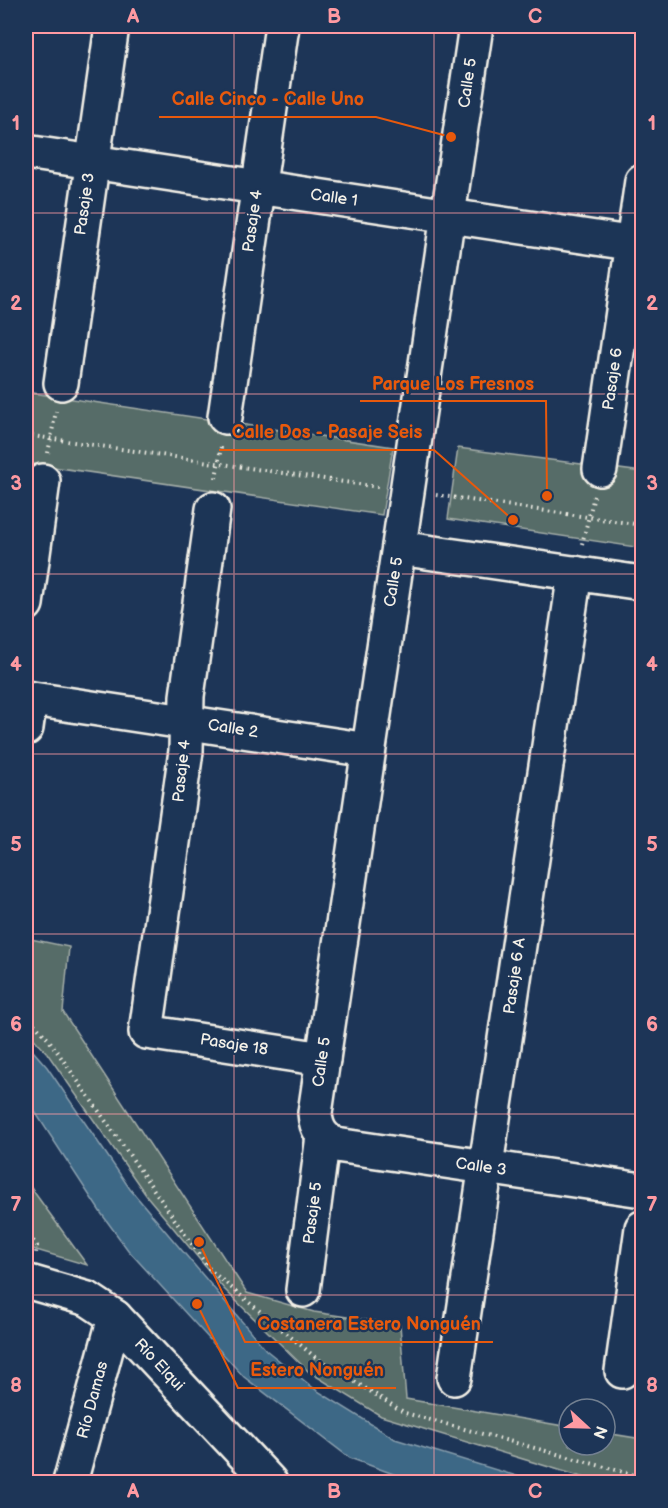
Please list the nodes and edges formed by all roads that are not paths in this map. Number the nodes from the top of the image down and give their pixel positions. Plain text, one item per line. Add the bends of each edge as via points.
1 (112, 26) edge
2 (282, 26) edge
3 (476, 26) edge
4 (26, 152) edge
5 (91, 162) junction
6 (642, 181) edge
7 (258, 187) junction
8 (448, 215) junction
9 (638, 244) edge
10 (61, 383) road end
11 (225, 417) road end
12 (600, 469) road end
13 (43, 481) road end
14 (213, 509) road end
15 (399, 548) junction
16 (575, 573) junction
17 (642, 583) edge
18 (26, 604) edge
19 (27, 708) edge
20 (186, 722) junction
21 (368, 750) junction
22 (146, 1032) joint
23 (323, 1059) junction
24 (323, 1136) junction
25 (486, 1167) junction
26 (642, 1190) edge
27 (642, 1228) edge
28 (26, 1281) edge
29 (303, 1290) dead end
30 (115, 1317) junction
31 (622, 1371) dead end
32 (454, 1378) dead end
33 (70, 1482) edge
34 (270, 1482) edge

1 - 5 street, Pasaje 3
2 - 7 street, Pasaje 4
3 - 8 street, Calle 5
4 - 5 street, Calle 1
5 - 7 street, Calle 1
5 - 10 street, Pasaje 3
6 - 9 street, Pasaje 6
7 - 8 street, Calle 1
7 - 11 street, Pasaje 4
8 - 9 street, Calle 1
8 - 15 street, Calle 5
9 - 12 street, Pasaje 6
13 - 18 street
14 - 20 street, Pasaje 4
15 - 16 street
15 - 21 street, Calle 5
16 - 17 street
16 - 25 street, Pasaje 6 A
19 - 20 street, Calle 2
20 - 21 street, Calle 2
20 - 22 street, Pasaje 4 via 186,751
21 - 23 street, Calle 5
22 - 23 street, Pasaje 18
23 - 24 street, Calle 5 via 315,1113
24 - 25 street, Calle 3 via 336,1145
24 - 29 street, Pasaje 5
25 - 26 street, Calle 3
25 - 32 street, Pasaje 6 A
27 - 31 street
28 - 30 street, Río Elqui via 88,1299
30 - 33 street, Río Damas
30 - 34 street, Río Elqui

